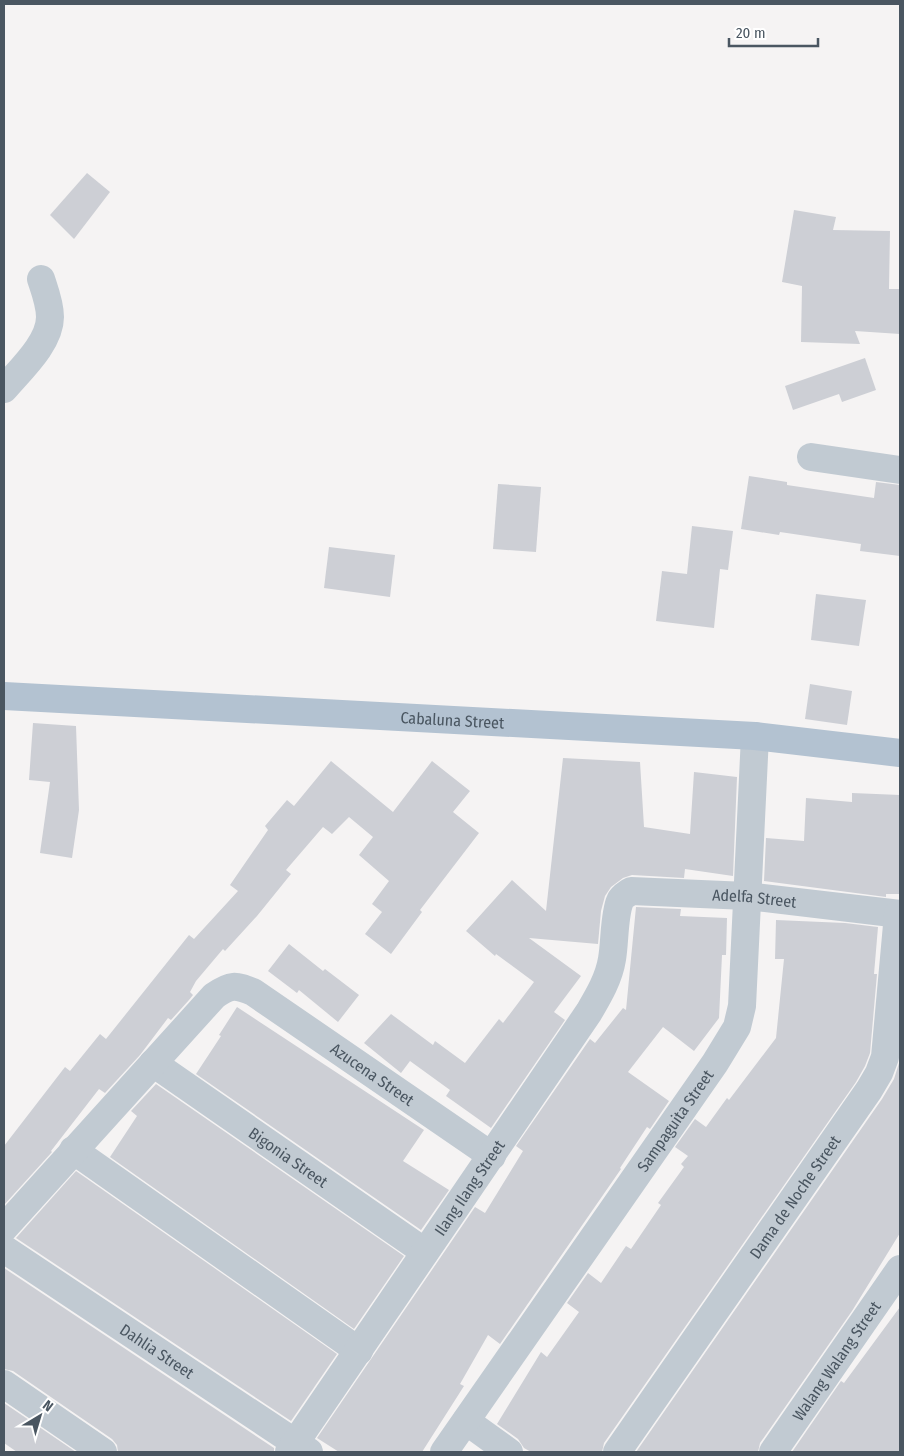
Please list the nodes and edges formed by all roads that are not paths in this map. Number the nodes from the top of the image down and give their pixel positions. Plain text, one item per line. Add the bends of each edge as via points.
1 (41, 279) dead end
2 (4, 389) edge
3 (811, 457) dead end
4 (900, 470) edge
5 (4, 696) edge
6 (754, 736) junction
7 (900, 753) edge
8 (747, 896) junction
9 (618, 909) joint
10 (899, 914) edge
11 (153, 1063) junction
12 (73, 1150) junction
13 (492, 1156) junction
14 (4, 1228) edge
15 (4, 1250) edge
16 (425, 1252) junction
17 (900, 1269) edge
18 (359, 1351) junction
19 (4, 1384) edge
20 (466, 1421) junction
21 (298, 1449) edge
22 (103, 1452) edge
23 (444, 1452) edge
24 (509, 1452) edge
25 (617, 1452) edge
26 (773, 1452) edge

1 - 2 street via 50,319 44,340
3 - 4 street
5 - 6 main road, Cabaluna Street
6 - 7 main road, Cabaluna Street
6 - 8 street, Sampaguita Street
8 - 9 street, Adelfa Street via 631,891 620,900
8 - 10 street, Adelfa Street
8 - 20 street, Sampaguita Street via 742,1006 737,1027
9 - 13 street, Ilang Ilang Street via 612,960 604,985
10 - 25 street, Dama de Noche Street via 888,1036 879,1073
11 - 12 street
11 - 13 street, Azucena Street via 214,996 236,986 253,992
11 - 16 street, Bigonia Street
12 - 14 street
12 - 18 street
13 - 16 street, Ilang Ilang Street
15 - 21 street, Dahlia Street
16 - 18 street, Ilang Ilang Street
17 - 26 street, Walang Walang Street
18 - 21 street, Ilang Ilang Street
19 - 22 street
20 - 23 street, Sampaguita Street
20 - 24 street

